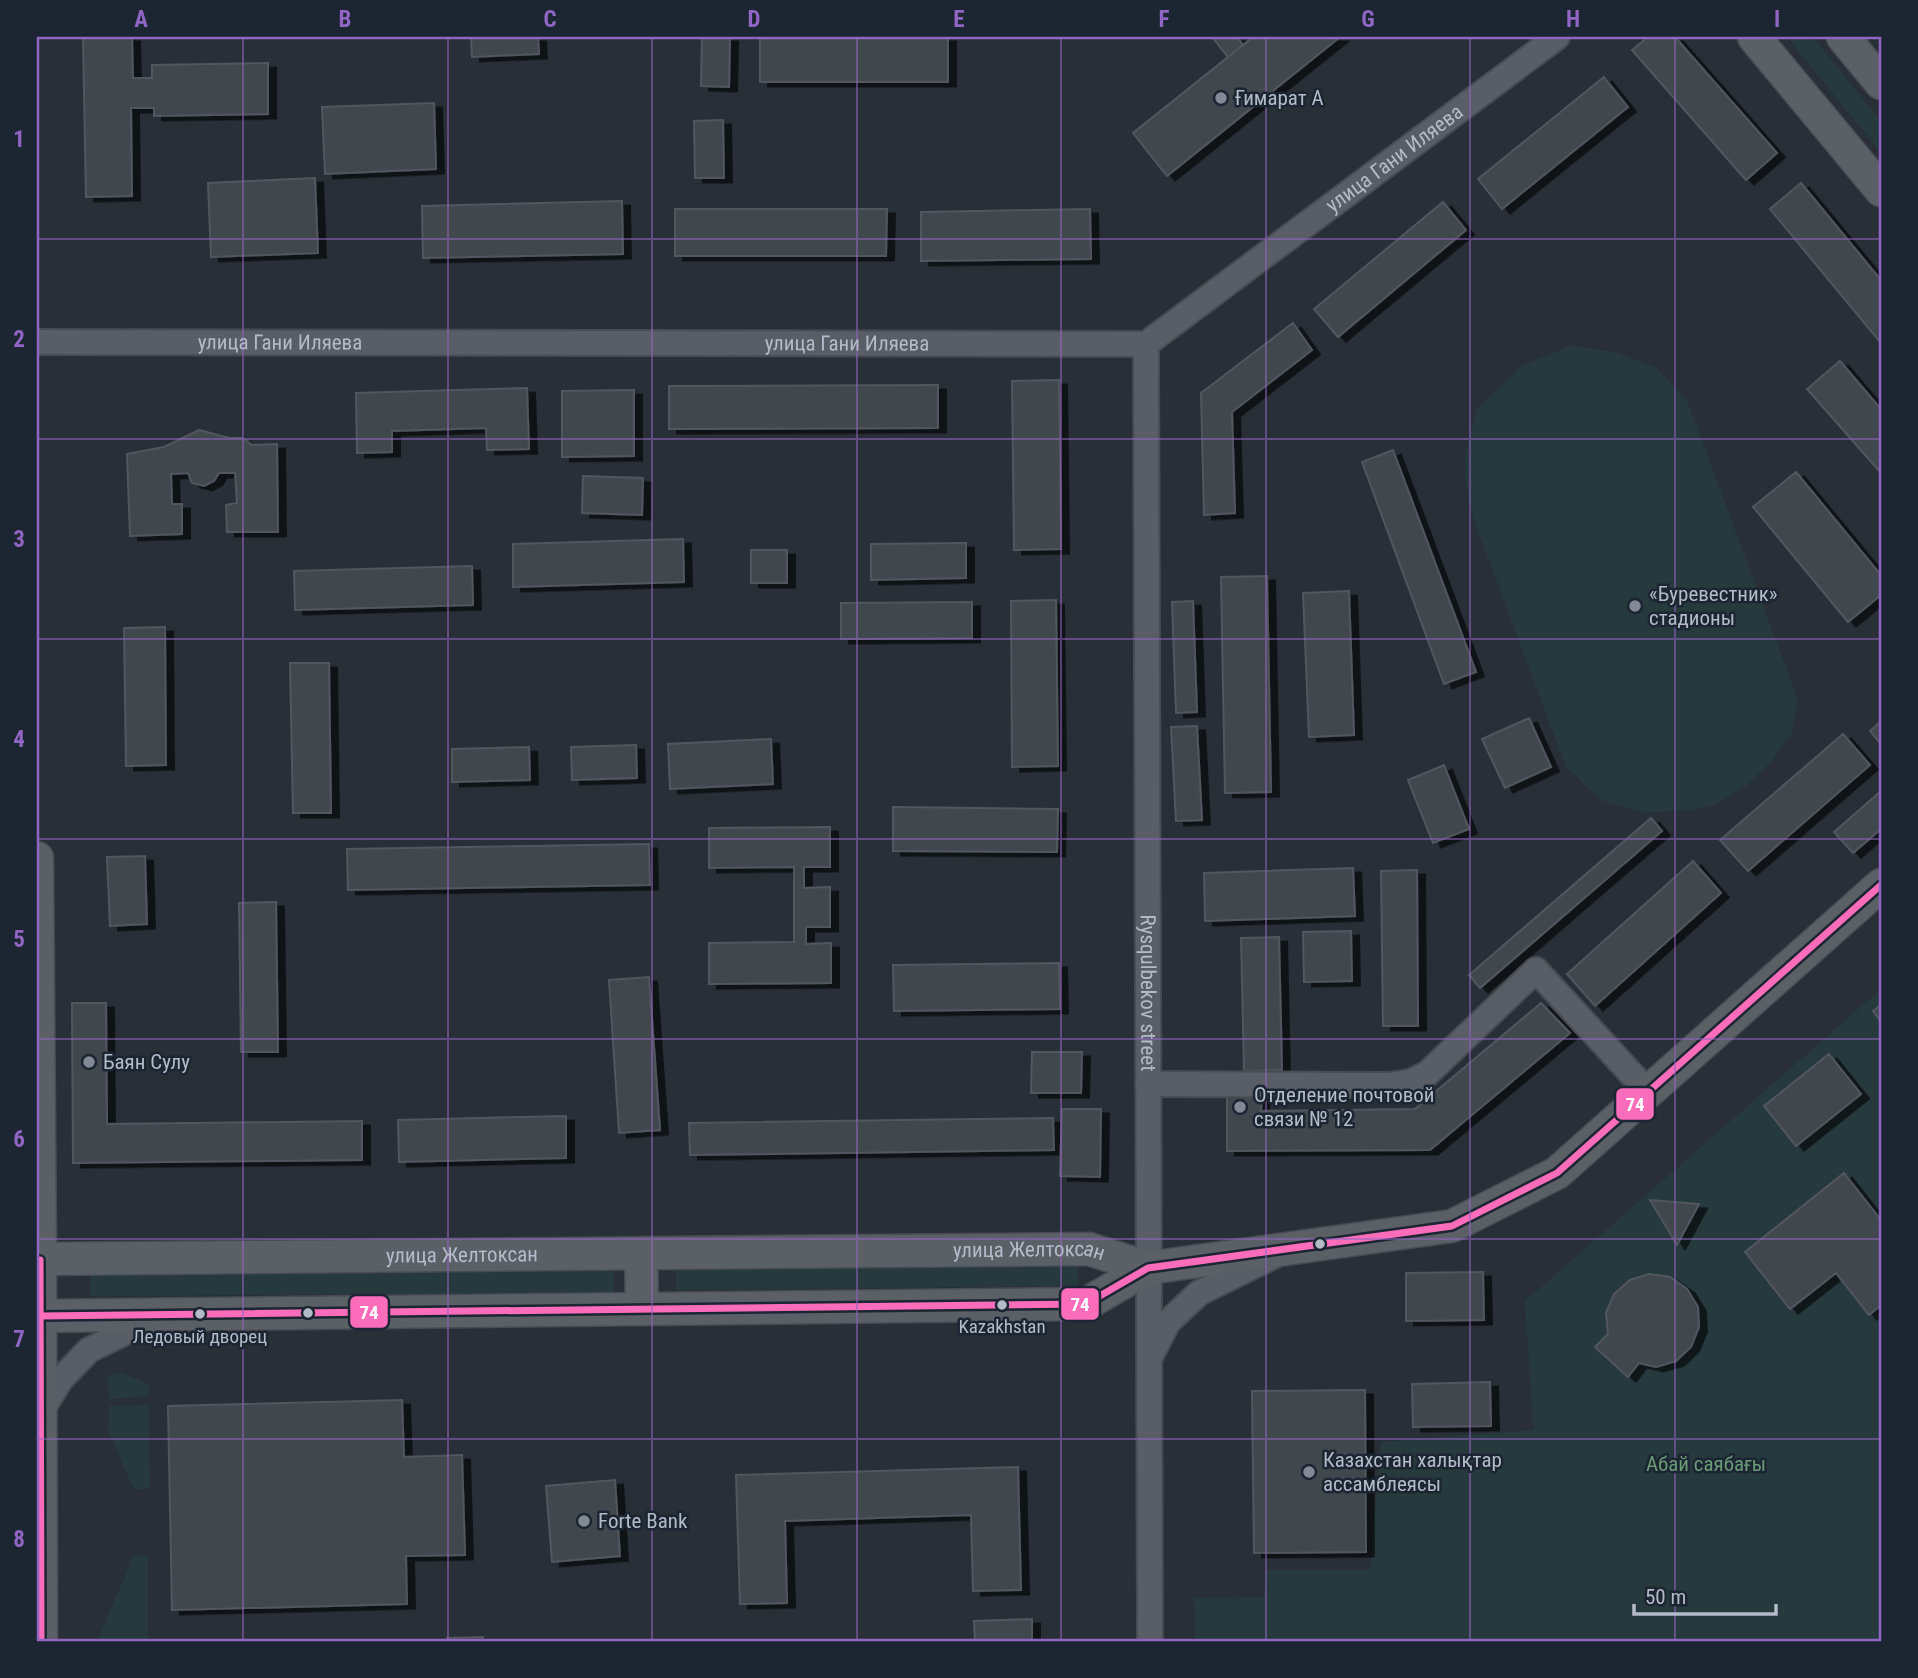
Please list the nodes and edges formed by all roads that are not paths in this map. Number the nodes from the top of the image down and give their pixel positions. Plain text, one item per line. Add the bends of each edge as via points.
1 (1557, 37) edge
2 (1754, 37) edge
3 (1843, 37) edge
4 (1881, 83) edge
5 (1881, 190) edge
6 (37, 342) edge
7 (1146, 344) junction
8 (37, 858) edge
9 (1881, 885) edge
10 (1148, 1084) junction
11 (1648, 1092) junction
12 (1288, 1248) junction
13 (641, 1253) junction
14 (39, 1259) edge
15 (1148, 1268) junction
16 (642, 1309) junction
17 (161, 1315) junction
18 (38, 1316) edge
19 (1149, 1359) junction
20 (40, 1413) junction
21 (41, 1641) edge
22 (1150, 1641) edge

1 - 7 street, улица Гани Иляева
2 - 5 main road
3 - 4 main road
6 - 7 street, улица Гани Иляева
7 - 10 street, Rysqulbekov street
8 - 14 main road
9 - 11 main road
10 - 11 street via 1410,1082 1427,1074 1536,970
10 - 15 street, Rysqulbekov street
11 - 12 main road via 1557,1173 1452,1226
12 - 15 main road
12 - 19 street via 1199,1293 1168,1322
13 - 14 main road, улица Желтоксан
13 - 15 main road, улица Желтоксан via 1089,1249
13 - 16 main road
14 - 18 main road
15 - 16 main road, улица Желтоксан via 1086,1304
15 - 19 street, Rysqulbekov street
16 - 17 main road, улица Желтоксан
17 - 18 main road, улица Желтоксан
17 - 20 street via 89,1350 61,1379
18 - 20 main road
19 - 22 street, Rysqulbekov street
20 - 21 main road

